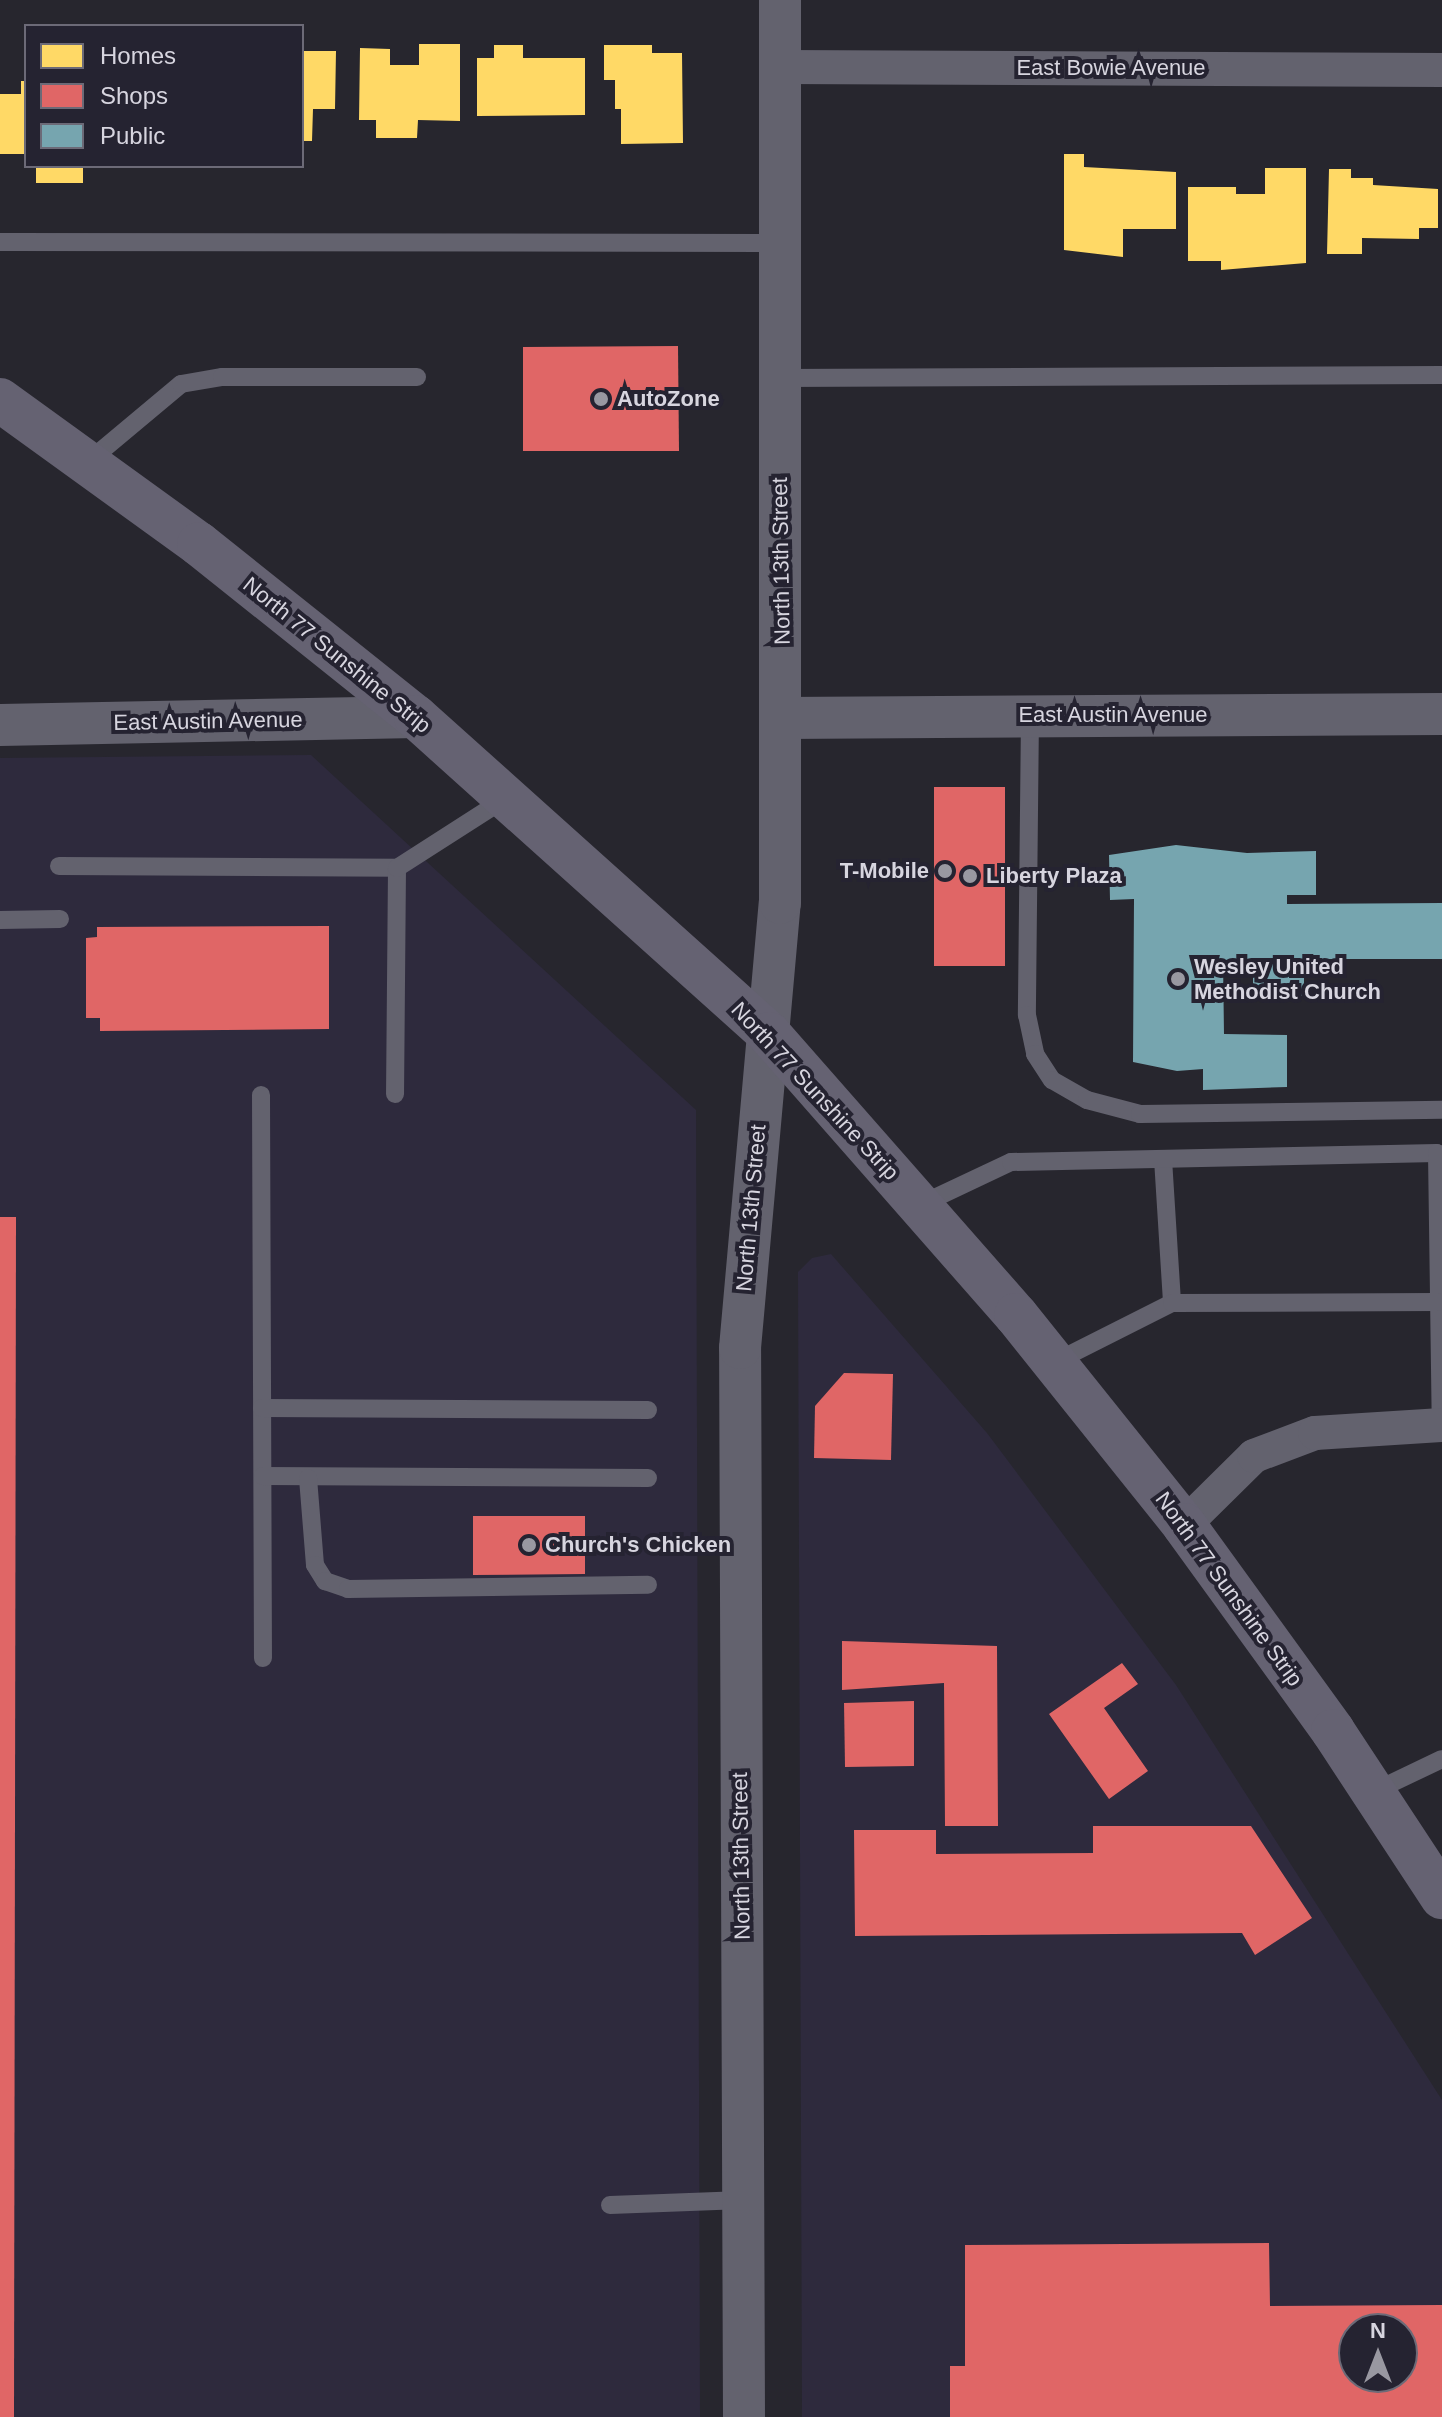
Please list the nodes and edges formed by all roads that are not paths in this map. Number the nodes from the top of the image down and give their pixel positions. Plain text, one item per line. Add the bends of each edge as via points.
1 (780, 0) edge
2 (780, 67) junction
3 (1442, 70) edge
4 (0, 242) edge
5 (779, 243) junction
6 (1442, 375) edge
7 (417, 377) dead end
8 (781, 378) junction
9 (0, 400) edge
10 (89, 461) junction
11 (1442, 714) edge
12 (1030, 715) junction
13 (416, 717) junction
14 (783, 718) junction
15 (0, 725) edge
16 (506, 798) junction
17 (59, 866) dead end
18 (397, 868) junction
19 (60, 919) dead end
20 (0, 920) edge
21 (769, 1034) junction
22 (395, 1094) dead end
23 (261, 1095) dead end
24 (1442, 1110) edge
25 (1163, 1159) junction
26 (922, 1204) junction
27 (1437, 1302) junction
28 (1172, 1303) junction
29 (1055, 1362) junction
30 (262, 1408) junction
31 (648, 1410) dead end
32 (1442, 1425) edge
33 (263, 1476) junction
34 (308, 1478) junction
35 (648, 1478) dead end
36 (1184, 1525) junction
37 (648, 1585) dead end
38 (263, 1658) dead end
39 (1442, 1759) edge
40 (1373, 1792) junction
41 (1442, 1897) edge
42 (743, 2200) junction
43 (610, 2205) dead end
44 (744, 2417) edge

1 - 2 street, North 13th Street
2 - 3 street, East Bowie Avenue
2 - 5 street, North 13th Street
4 - 5 lane
5 - 8 street, North 13th Street
6 - 8 lane
7 - 10 lane via 222,377 181,384
8 - 14 street, North 13th Street
9 - 10 main road, North 77 Sunshine Strip
10 - 13 main road, North 77 Sunshine Strip
11 - 12 street, East Austin Avenue
12 - 14 street, East Austin Avenue
12 - 24 lane via 1027,1015 1035,1054 1052,1080 1087,1100 1140,1114
13 - 15 street, East Austin Avenue
13 - 16 main road, North 77 Sunshine Strip
14 - 21 street, North 13th Street via 780,903
16 - 18 lane
16 - 21 main road, North 77 Sunshine Strip
17 - 18 lane
18 - 22 lane
19 - 20 lane
21 - 26 main road, North 77 Sunshine Strip
21 - 42 street, North 13th Street via 740,1348
23 - 30 lane
25 - 26 lane via 1011,1162
25 - 27 lane via 1437,1153
25 - 28 lane
26 - 29 main road, North 77 Sunshine Strip
27 - 28 lane
27 - 32 lane
28 - 29 lane
29 - 36 main road, North 77 Sunshine Strip
30 - 31 lane
30 - 33 lane
32 - 36 street via 1315,1433 1254,1456
33 - 34 lane
33 - 38 lane
34 - 35 lane
34 - 37 lane via 315,1565 325,1581 348,1589
36 - 40 main road, North 77 Sunshine Strip
39 - 40 lane
40 - 41 main road, North 77 Sunshine Strip
42 - 43 lane
42 - 44 street, North 13th Street

